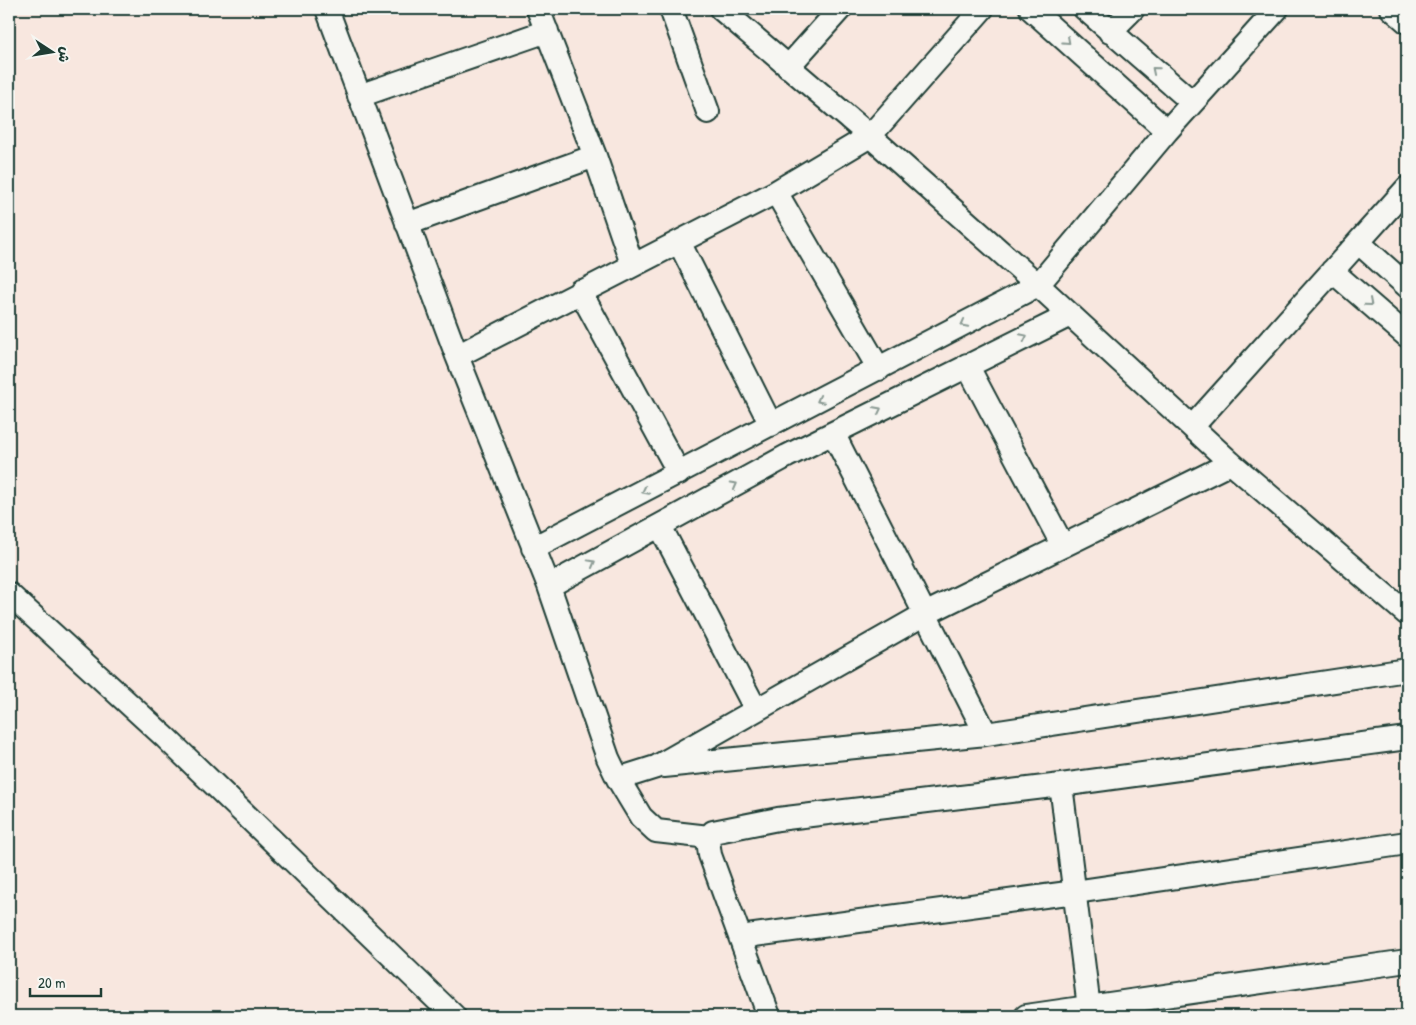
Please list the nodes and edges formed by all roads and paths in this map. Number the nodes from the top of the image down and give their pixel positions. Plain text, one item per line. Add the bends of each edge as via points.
1 (327, 9) edge
2 (538, 9) edge
3 (671, 9) edge
4 (721, 9) edge
5 (840, 9) edge
6 (982, 9) edge
7 (1031, 9) edge
8 (1085, 9) edge
9 (1133, 9) edge
10 (1277, 9) edge
11 (1392, 9) edge
12 (1407, 22) edge
13 (547, 31) junction
14 (1110, 32) junction
15 (788, 67) junction
16 (360, 96) junction
17 (1192, 102) junction
18 (708, 112) dead end
19 (1167, 131) junction
20 (870, 136) junction
21 (595, 156) junction
22 (1407, 188) edge
23 (776, 192) junction
24 (407, 224) junction
25 (679, 242) junction
26 (1359, 243) junction
27 (632, 264) junction
28 (1332, 271) junction
29 (1038, 285) junction
30 (1407, 286) edge
31 (580, 291) junction
32 (1070, 315) junction
33 (1407, 336) edge
34 (457, 356) junction
35 (967, 365) junction
36 (879, 369) junction
37 (771, 425) junction
38 (1192, 427) junction
39 (833, 433) junction
40 (1230, 463) junction
41 (680, 473) junction
42 (660, 526) junction
43 (1063, 546) junction
44 (534, 548) junction
45 (549, 586) junction
46 (9, 594) edge
47 (925, 614) junction
48 (1407, 614) edge
49 (1407, 670) edge
50 (756, 710) junction
51 (986, 734) junction
52 (1407, 738) edge
53 (656, 767) junction
54 (618, 779) junction
55 (1060, 785) junction
56 (709, 837) junction
57 (1407, 843) edge
58 (1075, 892) junction
59 (740, 937) junction
60 (1407, 961) edge
61 (1089, 1012) edge
62 (454, 1016) edge
63 (769, 1016) edge
64 (1026, 1016) edge

1 - 16 street
2 - 13 street
3 - 18 street
4 - 15 street
5 - 15 street
6 - 20 street
7 -> 19 street
8 - 14 street
9 - 14 street
10 - 17 street
11 - 12 street
13 - 16 street
13 - 21 street
17 -> 14 street
15 - 20 street
16 - 24 street
17 - 19 street
19 - 29 street
20 - 23 street
20 - 29 street
21 - 24 street
21 - 27 street
22 - 26 street
23 - 25 street
23 - 36 street
24 - 34 street
25 - 27 street
25 - 37 street
26 - 28 street
26 - 30 street
27 - 31 street
28 -> 33 street
28 - 38 street
29 - 32 street
29 -> 36 street
31 - 34 street
31 - 41 street
35 -> 32 street
32 - 38 street
34 - 44 street
39 -> 35 street
35 - 43 street
36 -> 37 street
37 - 41 street
38 - 40 street
42 -> 39 street
39 - 47 street
40 - 43 street
40 - 48 street
41 -> 44 street
45 -> 42 street
42 - 50 street
43 - 47 street
44 - 45 street
45 - 54 street
46 - 62 street via 166,738
47 - 50 street
47 - 51 street
49 - 51 street
50 - 53 street
51 - 53 street
52 - 55 street
53 - 54 street
54 - 56 street via 652,829 661,833
55 - 56 street via 778,819 713,832
55 - 58 street
56 - 59 street via 710,855
57 - 58 street
58 - 59 street
58 - 61 street
59 - 63 street
60 - 61 street
61 - 64 street

